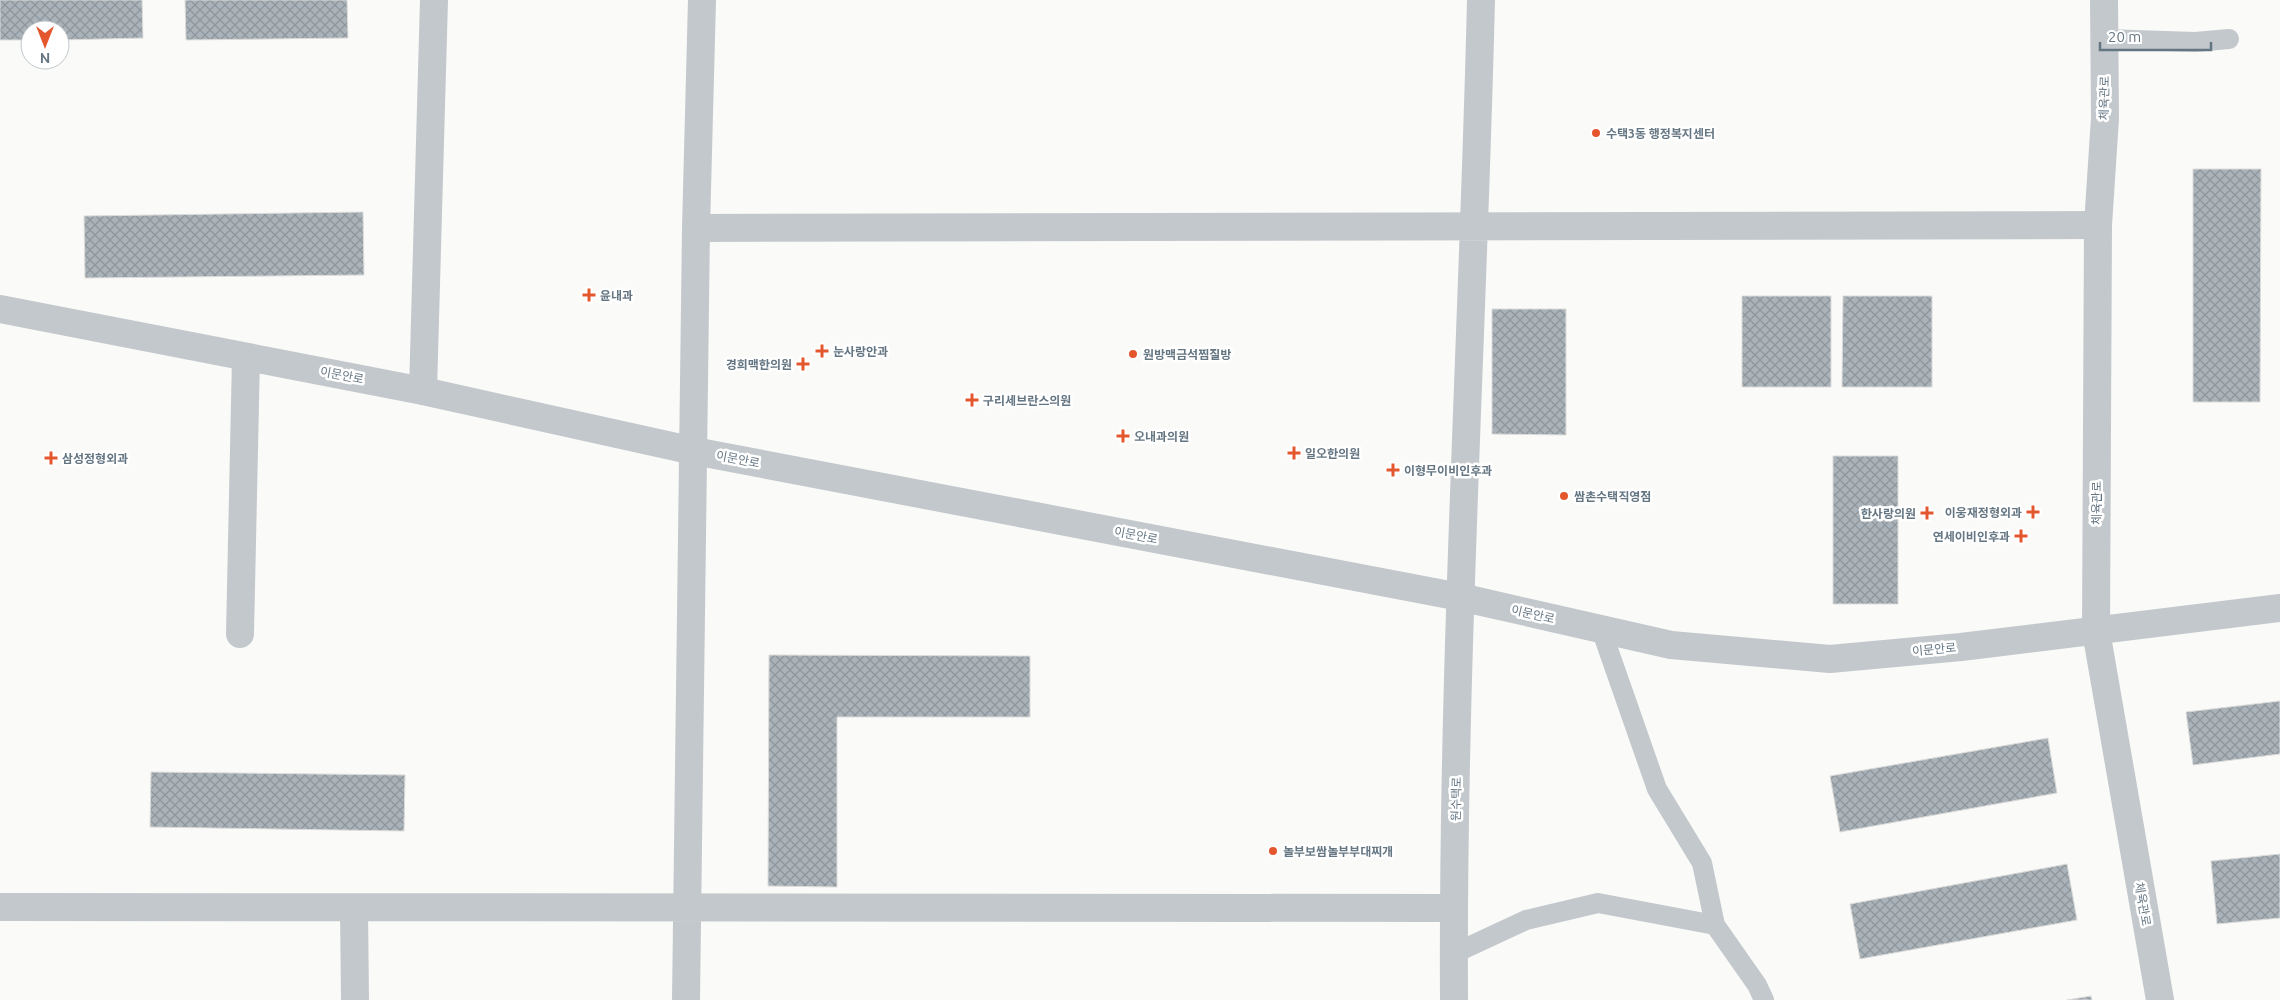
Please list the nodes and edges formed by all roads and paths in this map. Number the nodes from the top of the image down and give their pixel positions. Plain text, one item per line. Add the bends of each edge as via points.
1 (434, 0) edge
2 (702, 0) edge
3 (1481, 0) edge
4 (2104, 0) edge
5 (2104, 39) junction
6 (2230, 39) dead end
7 (1476, 225) junction
8 (2098, 225) junction
9 (696, 228) junction
10 (0, 308) edge
11 (246, 356) junction
12 (423, 391) junction
13 (694, 451) junction
14 (1460, 597) junction
15 (2280, 608) edge
16 (1601, 629) junction
17 (2096, 631) junction
18 (240, 634) dead end
19 (0, 907) edge
20 (354, 908) junction
21 (687, 908) junction
22 (1454, 908) junction
23 (1714, 925) junction
24 (1454, 954) junction
25 (355, 1000) edge
26 (686, 1000) edge
27 (1454, 1000) edge
28 (1764, 1000) edge
29 (2160, 1000) edge

1 - 12 street
2 - 9 street
3 - 7 street, 원수택로
4 - 5 street, 체육관로
5 - 6 lane via 2195,42
5 - 8 street, 체육관로 via 2104,118
7 - 8 street
7 - 9 street
7 - 14 street, 원수택로
8 - 17 street, 체육관로
9 - 13 street
10 - 11 street, 이문안로
11 - 12 street, 이문안로
11 - 18 street
12 - 13 street, 이문안로
13 - 14 street, 이문안로
13 - 21 street
14 - 16 street, 이문안로
14 - 22 street, 원수택로
15 - 17 street, 이문안로
16 - 17 street, 이문안로 via 1672,645 1830,659
16 - 23 lane via 1657,789 1702,863
17 - 29 street, 체육관로
19 - 20 street
20 - 21 street
20 - 25 street
21 - 22 street
21 - 26 street
22 - 24 street, 원수택로
23 - 24 lane via 1598,903 1526,920
23 - 28 lane via 1757,984
24 - 27 street, 원수택로

